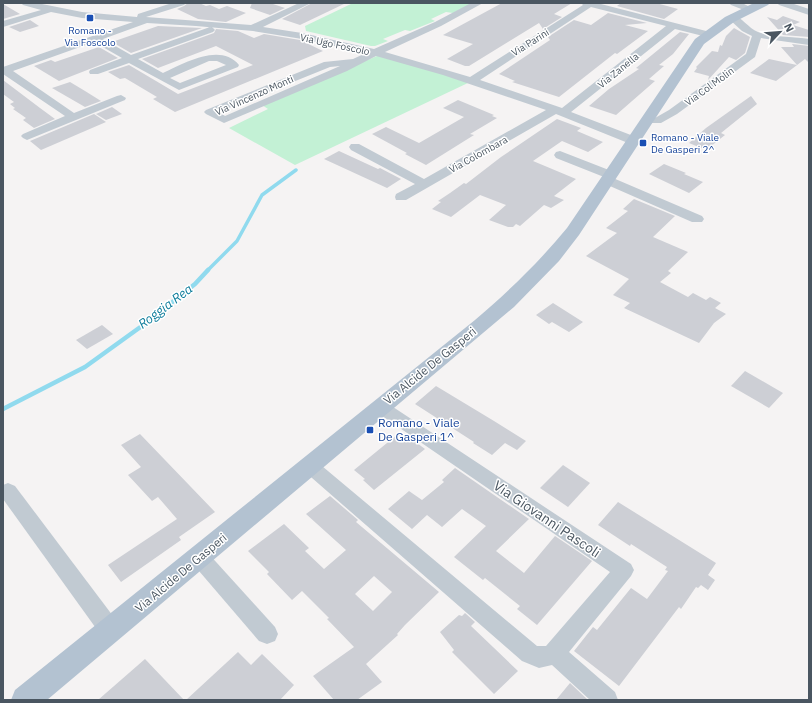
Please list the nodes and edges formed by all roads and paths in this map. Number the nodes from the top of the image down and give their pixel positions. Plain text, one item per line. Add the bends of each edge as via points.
1 (26, 3) edge
2 (181, 3) edge
3 (306, 3) edge
4 (478, 3) edge
5 (734, 3) edge
6 (764, 3) edge
7 (782, 3) edge
8 (588, 4) edge
9 (750, 9) junction
10 (49, 10) junction
11 (809, 12) edge
12 (732, 17) junction
13 (135, 20) junction
14 (146, 20) junction
15 (3, 24) edge
16 (673, 26) junction
17 (252, 28) junction
18 (210, 30) dead end
19 (708, 34) junction
20 (757, 35) junction
21 (95, 39) junction
22 (809, 42) edge
23 (376, 53) junction
24 (129, 59) junction
25 (341, 66) junction
26 (3, 71) edge
27 (94, 72) dead end
28 (163, 77) junction
29 (471, 81) junction
30 (121, 98) dead end
31 (559, 112) junction
32 (73, 117) junction
33 (647, 120) junction
34 (27, 136) dead end
35 (632, 140) junction
36 (355, 147) dead end
37 (560, 155) dead end
38 (608, 177) junction
39 (424, 184) junction
40 (401, 197) dead end
41 (697, 219) dead end
42 (381, 406) junction
43 (310, 466) junction
44 (8, 491) dead end
45 (200, 558) junction
46 (111, 631) junction
47 (267, 634) dead end
48 (554, 653) junction
49 (25, 700) edge
50 (607, 700) edge

1 - 10 street, Via Ugo Foscolo
2 - 13 street
3 - 17 street
4 - 23 street, Via Vincenzo Monti
5 - 9 street
6 - 9 main road, Via Alcide De Gasperi
7 - 11 street
8 - 16 street
8 - 29 street, Via Parini
9 - 12 main road, Via Alcide De Gasperi
10 - 13 street, Via Ugo Foscolo
10 - 15 street
12 - 19 main road, Via Alcide De Gasperi
12 - 20 street via 745,29
13 - 14 street, Via Ugo Foscolo
14 - 17 street, Via Ugo Foscolo
14 - 21 street
16 - 19 street
16 - 31 street, Via Zanella
17 - 23 street, Via Ugo Foscolo
18 - 24 street
19 - 33 main road, Via Alcide De Gasperi via 699,42
20 - 22 street
20 - 33 street, Via Col Molin via 751,55 673,112 657,121
21 - 24 street
21 - 26 street
23 - 25 street, Via Vincenzo Monti
23 - 29 street, Via Ugo Foscolo
24 - 27 street
24 - 28 street
25 - 25 street, Via Vincenzo Monti via 328,64 210,112 224,120
26 - 32 street
28 - 28 street via 180,87 234,65 220,57 213,57
29 - 31 street, Via Ugo Foscolo
30 - 32 street
31 - 35 street, Via Ugo Foscolo
31 - 39 street, Via Colombara
32 - 34 street
33 - 35 main road, Via Alcide De Gasperi
35 - 38 main road, Via Alcide De Gasperi
36 - 39 street
37 - 38 street
38 - 41 street
38 - 42 main road, Via Alcide De Gasperi via 556,254 537,276 471,334
39 - 40 street, Via Colombara
42 - 43 main road, Via Alcide De Gasperi
42 - 48 street, Via Giovanni Pascoli via 624,570
43 - 45 main road, Via Alcide De Gasperi
43 - 48 street via 530,654 546,658
44 - 46 street
45 - 46 main road, Via Alcide De Gasperi
45 - 47 street
46 - 49 main road, Via Alcide De Gasperi
48 - 50 street

